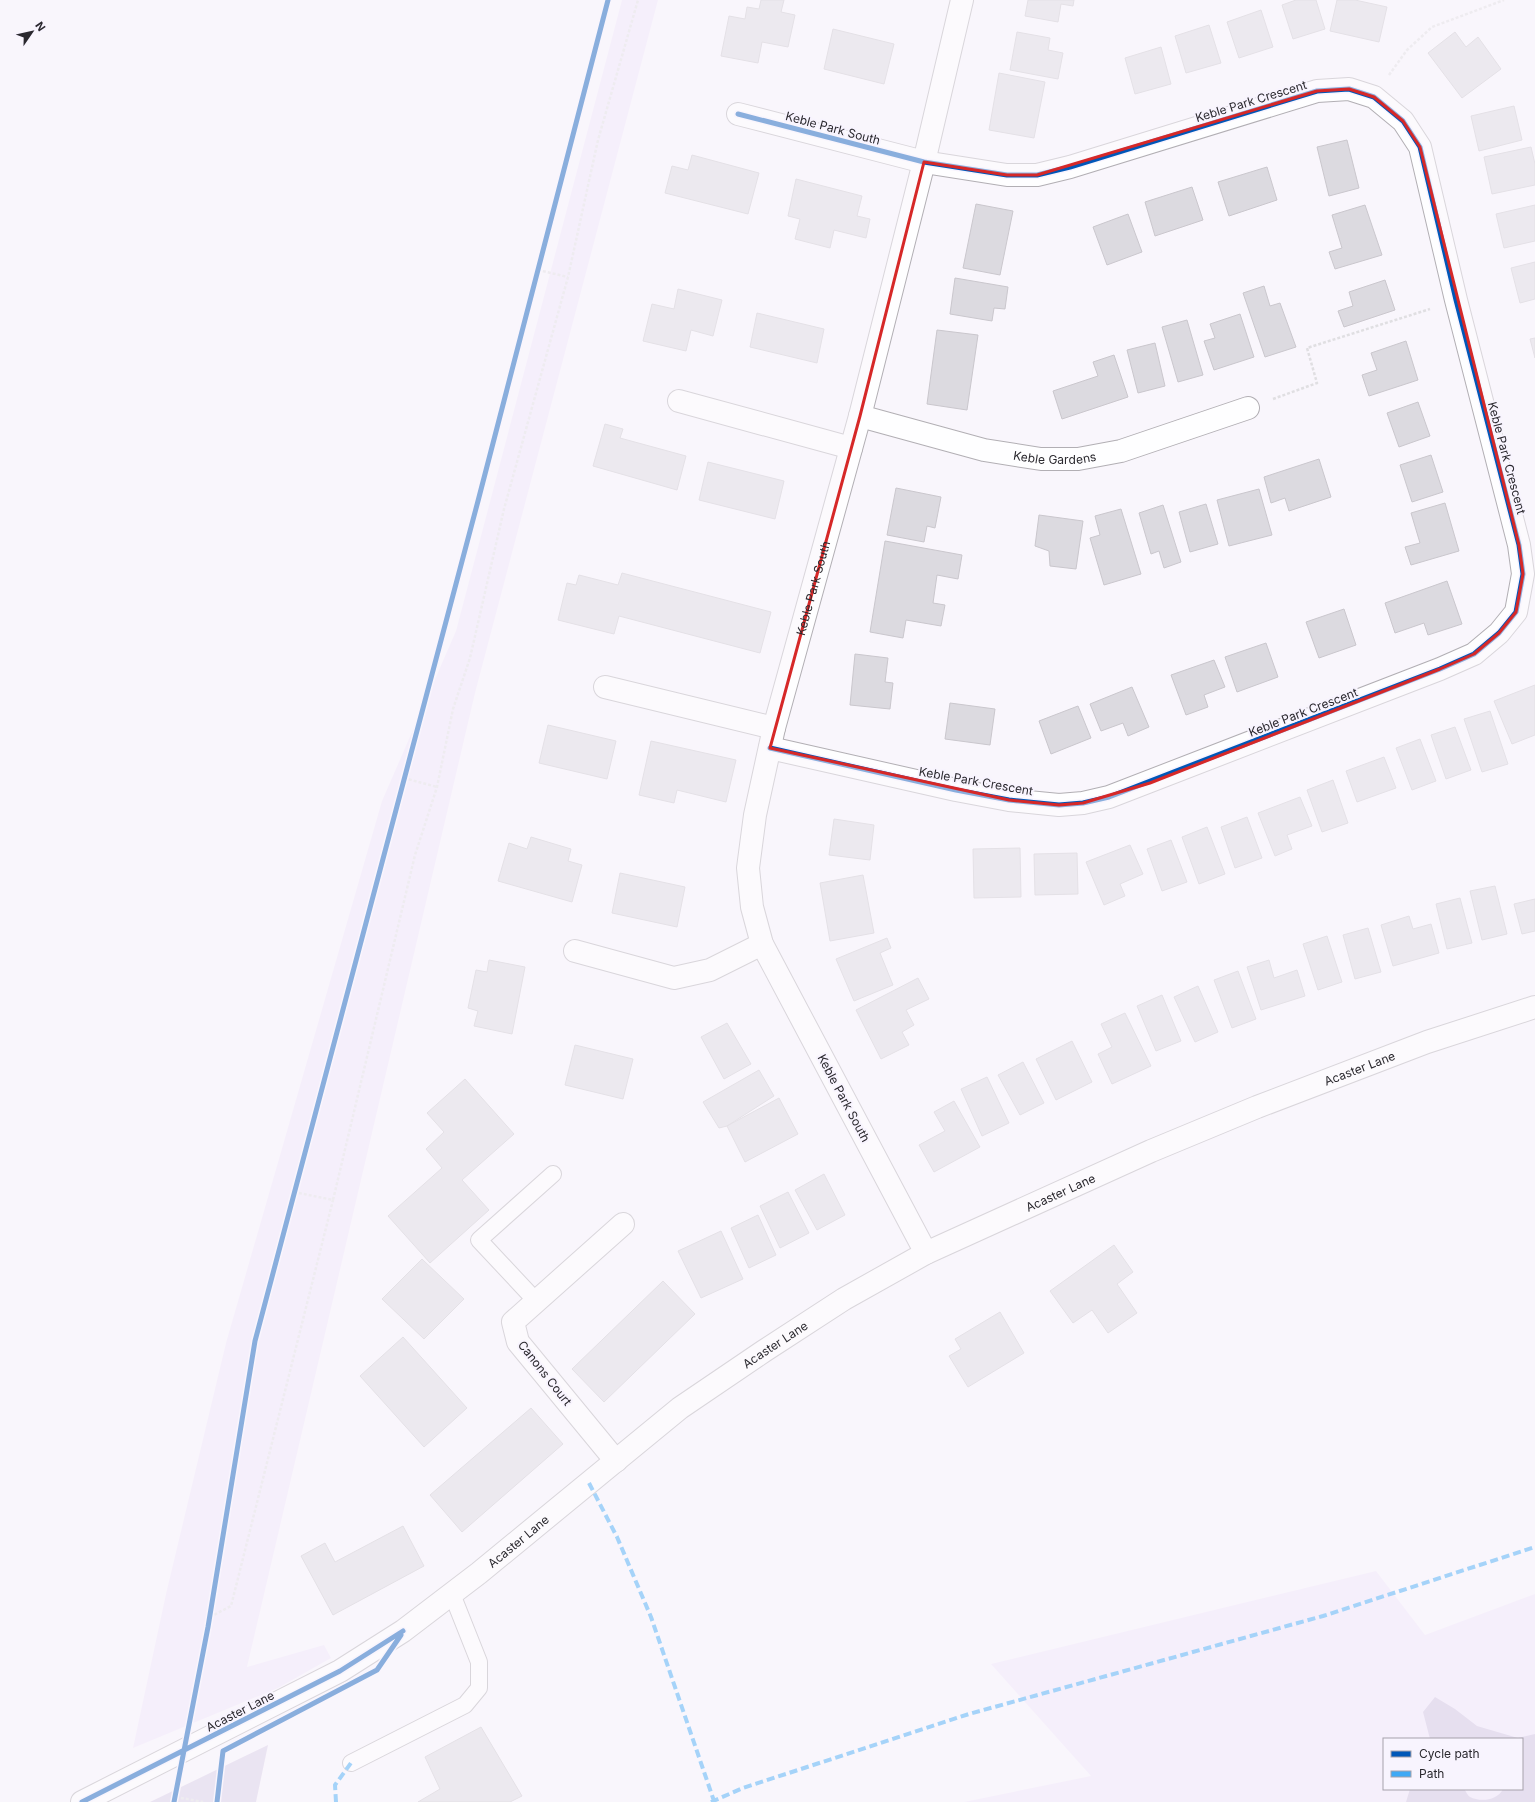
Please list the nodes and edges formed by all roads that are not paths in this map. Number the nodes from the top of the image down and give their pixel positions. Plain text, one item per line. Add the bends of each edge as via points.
1 (962, 0) edge
2 (738, 114) dead end
3 (924, 162) junction
4 (679, 401) dead end
5 (1248, 408) road end
6 (860, 416) junction
7 (851, 448) junction
8 (605, 687) dead end
9 (772, 738) junction
10 (762, 944) junction
11 (575, 951) dead end
12 (1535, 1008) edge
13 (553, 1174) dead end
14 (623, 1224) dead end
15 (926, 1253) junction
16 (537, 1302) junction
17 (616, 1461) junction
18 (452, 1594) junction
19 (351, 1763) dead end
20 (82, 1802) edge

1 - 3 street, Keble Park South
2 - 3 street, Keble Park South
3 - 6 street, Keble Park South
3 - 9 street, Keble Park Crescent via 1007,175 1037,175 1317,91 1349,89 1374,96 1403,121 1420,148 1519,545 1523,574 1516,612 1499,633 1474,654 1150,783 1084,803 1059,805 1009,800 956,790
4 - 7 street
5 - 6 street, Keble Gardens via 1121,451 1071,459 1041,459 984,450
6 - 7 street, Keble Park South
7 - 9 street, Keble Park South
8 - 9 street
9 - 10 street, Keble Park South via 755,815 748,868 752,907
10 - 11 street via 710,970 674,978
10 - 15 street, Keble Park South
12 - 15 street, Acaster Lane via 1427,1042 1257,1107 1151,1151
13 - 16 lane via 480,1240
14 - 16 street, Canons Court
15 - 17 street, Acaster Lane via 844,1299 764,1351 680,1408
16 - 17 street, Canons Court via 513,1322 518,1342
17 - 18 street, Acaster Lane
18 - 19 lane via 479,1662 479,1688 465,1705
18 - 20 street, Acaster Lane via 403,1631 340,1671

